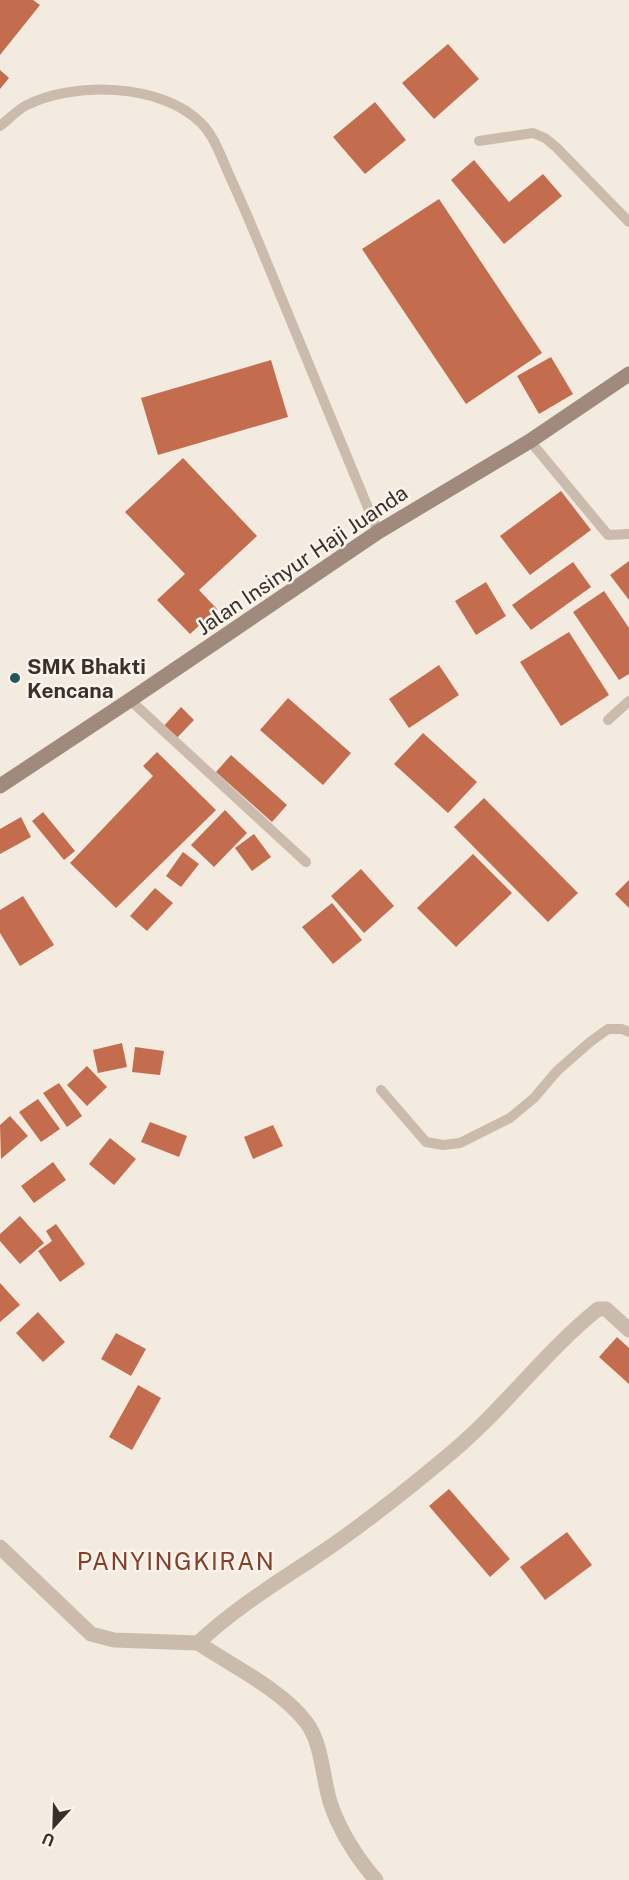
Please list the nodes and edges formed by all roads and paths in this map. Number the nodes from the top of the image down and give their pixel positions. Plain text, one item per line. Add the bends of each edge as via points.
1 (0, 126) edge
2 (479, 141) dead end
3 (629, 222) edge
4 (629, 374) edge
5 (530, 441) junction
6 (378, 532) junction
7 (629, 534) edge
8 (130, 700) junction
9 (629, 701) edge
10 (608, 720) dead end
11 (0, 786) edge
12 (306, 862) dead end
13 (629, 1032) edge
14 (381, 1090) dead end
15 (629, 1330) edge
16 (0, 1546) edge
17 (198, 1643) junction
18 (376, 1880) edge

1 - 6 lane via 24,106 51,96 109,89 158,97 201,122 212,136 242,204
2 - 3 lane via 534,133 545,138
4 - 5 main road, Jalan Insinyur Haji Juanda
5 - 6 main road, Jalan Insinyur Haji Juanda
5 - 7 lane via 608,536
6 - 8 main road, Jalan Insinyur Haji Juanda
8 - 11 main road, Jalan Insinyur Haji Juanda
8 - 12 lane
9 - 10 lane
13 - 14 lane via 608,1029 557,1071 510,1118 460,1143 426,1142
15 - 17 street via 606,1309 598,1309 542,1361 482,1427 447,1457 332,1545 226,1617
16 - 17 street via 91,1634 114,1640
17 - 18 street via 287,1701 307,1724 331,1805 350,1845

